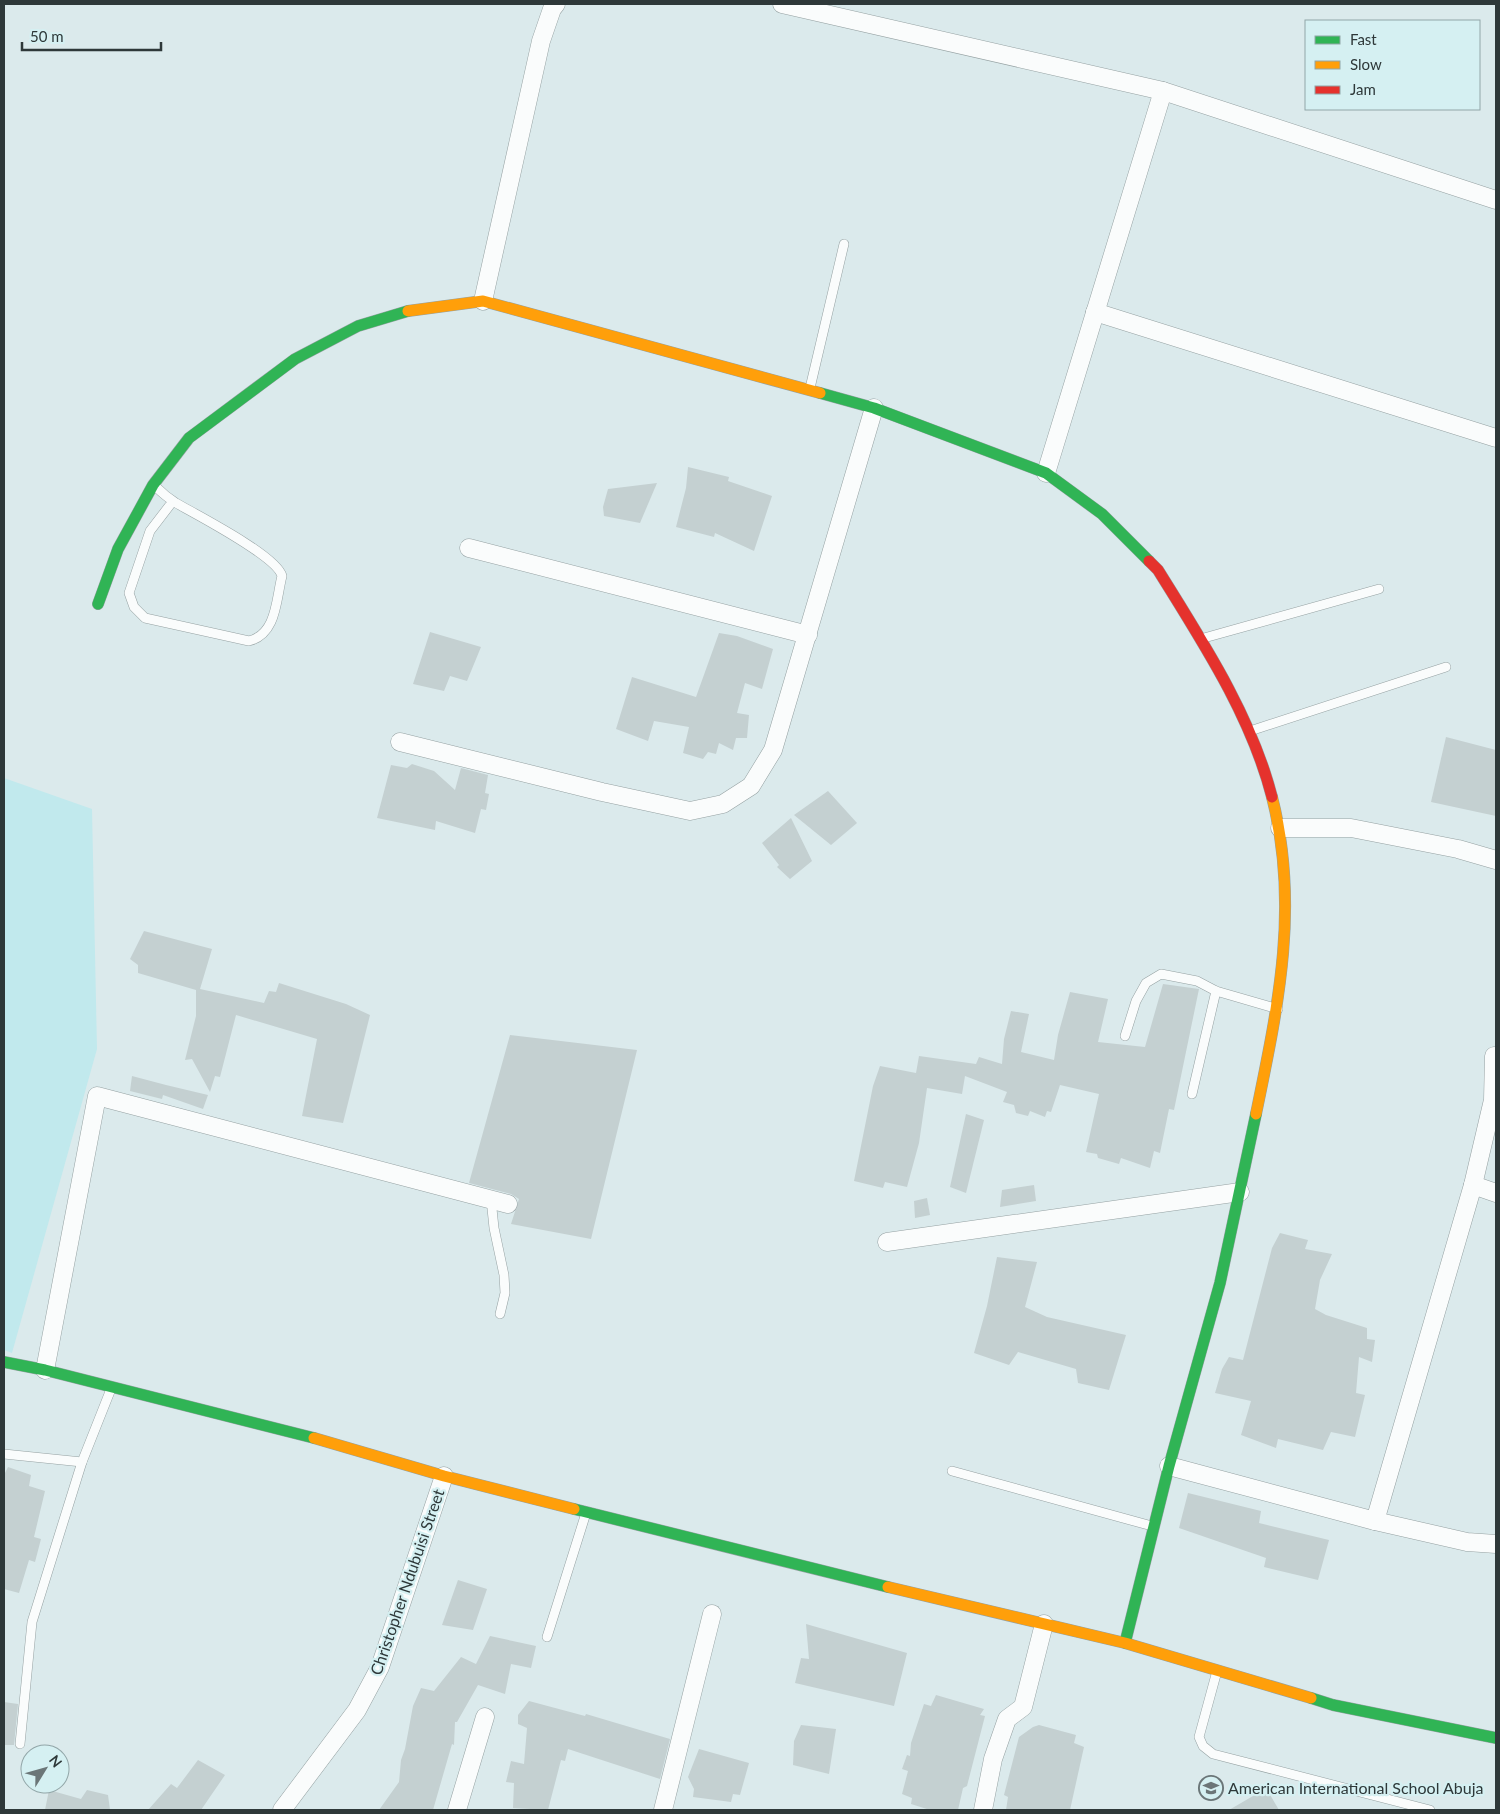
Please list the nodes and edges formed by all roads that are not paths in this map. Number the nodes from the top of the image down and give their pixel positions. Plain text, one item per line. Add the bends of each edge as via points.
1 (556, 4) edge
2 (782, 4) edge
3 (1163, 91) junction
4 (1496, 200) edge
5 (844, 244) dead end
6 (482, 302) junction
7 (1095, 312) junction
8 (810, 390) junction
9 (874, 408) junction
10 (1496, 438) edge
11 (1046, 473) junction
12 (154, 485) junction
13 (173, 501) junction
14 (469, 548) dead end
15 (1379, 589) dead end
16 (98, 604) dead end
17 (808, 635) junction
18 (1201, 639) junction
19 (1446, 667) dead end
20 (1250, 731) junction
21 (400, 742) dead end
22 (1280, 828) junction
23 (1496, 860) edge
24 (1216, 991) junction
25 (1278, 1009) junction
26 (1125, 1036) dead end
27 (1494, 1056) dead end
28 (1192, 1094) dead end
29 (1472, 1186) junction
30 (1240, 1192) junction
31 (1496, 1193) edge
32 (500, 1202) joint
33 (887, 1242) dead end
34 (500, 1314) dead end
35 (4, 1362) edge
36 (45, 1370) junction
37 (112, 1386) junction
38 (4, 1454) edge
39 (82, 1462) junction
40 (1168, 1466) junction
41 (952, 1471) dead end
42 (444, 1476) junction
43 (586, 1513) junction
44 (1376, 1521) junction
45 (1154, 1526) junction
46 (1496, 1544) edge
47 (712, 1614) dead end
48 (1044, 1624) junction
49 (547, 1638) dead end
50 (1125, 1644) junction
51 (1217, 1671) junction
52 (485, 1717) dead end
53 (1496, 1738) edge
54 (20, 1744) dead end
55 (282, 1810) edge
56 (457, 1810) edge
57 (663, 1810) edge
58 (983, 1810) edge
59 (1430, 1810) edge

1 - 6 street via 541,41
2 - 3 street
3 - 4 street
3 - 7 street
5 - 8 lane
6 - 8 street
6 - 12 street via 412,310 358,326 295,359 189,438
7 - 10 street
7 - 11 street
8 - 9 street
9 - 11 street
9 - 17 street
11 - 18 street via 1102,514 1158,570
12 - 13 lane
12 - 16 street via 118,549
13 - 13 lane via 150,531 129,593 134,607 145,618 249,641 265,634 270,626 282,576 280,570 265,556
14 - 17 street
15 - 18 lane
17 - 21 street via 773,750 751,786 723,804 690,811
18 - 20 street
19 - 20 lane
20 - 22 street via 1263,763
22 - 23 street via 1352,828
22 - 25 street via 1287,903
24 - 25 lane
24 - 26 lane via 1197,981 1161,974 1146,983 1136,1001
24 - 28 lane
25 - 30 street
27 - 29 street via 1493,1100
29 - 31 street
29 - 44 street
30 - 33 street
30 - 40 street via 1220,1283
32 - 34 lane via 494,1228 504,1275 505,1293
32 - 36 street via 97,1096
35 - 36 street
36 - 37 street
37 - 39 lane
37 - 42 street via 309,1436
38 - 39 lane
39 - 54 lane via 32,1622
40 - 44 street
40 - 45 street
41 - 45 lane
42 - 43 street
42 - 55 street, Christopher Ndubuisi Street via 380,1667 357,1710
43 - 48 street
43 - 49 lane
44 - 46 street via 1467,1542
45 - 50 street
47 - 57 street
48 - 50 street
48 - 58 street via 1023,1707 1007,1719 993,1759
50 - 51 street
51 - 53 street via 1333,1705
51 - 59 lane via 1199,1737 1203,1746 1213,1754
52 - 56 street

